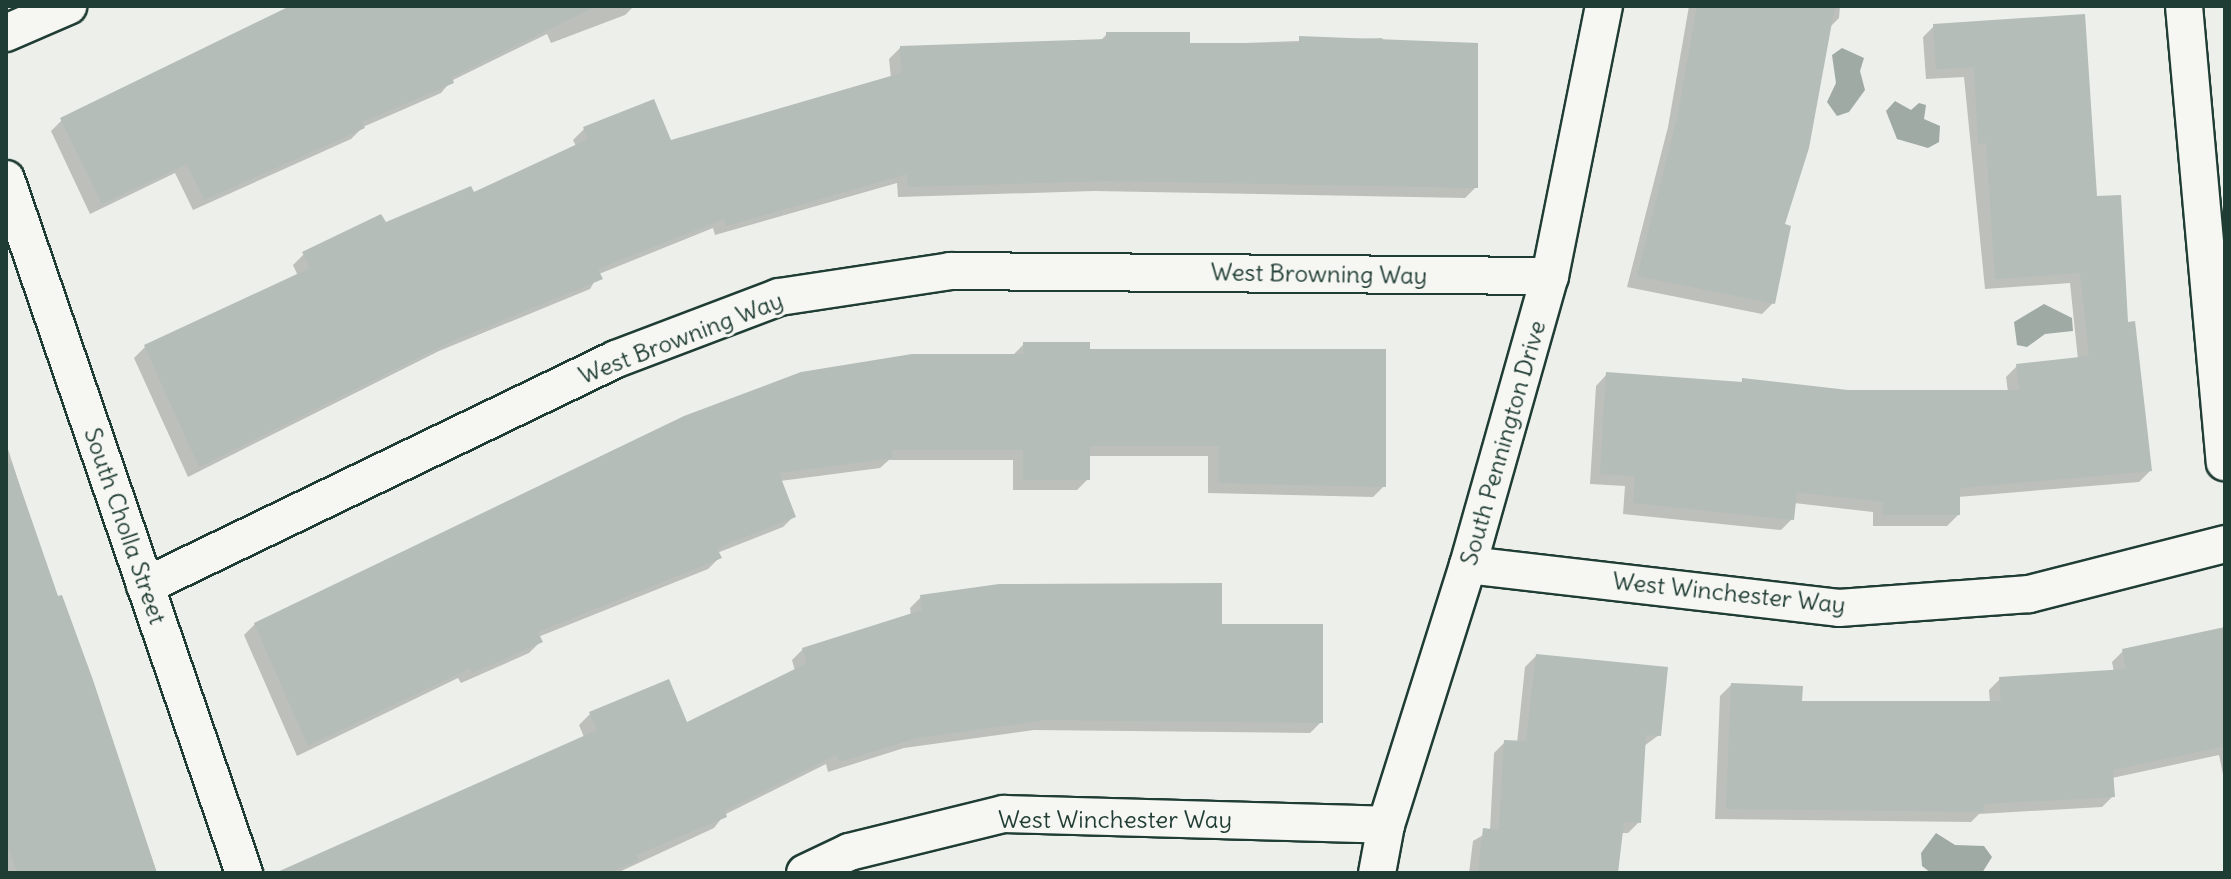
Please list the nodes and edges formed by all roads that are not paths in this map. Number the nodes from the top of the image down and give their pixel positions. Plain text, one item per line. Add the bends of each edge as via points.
1 (68, 6) edge
2 (1604, 6) edge
3 (2184, 6) edge
4 (6, 33) edge
5 (6, 179) edge
6 (1550, 276) junction
7 (2225, 462) edge
8 (2225, 544) edge
9 (1468, 565) junction
10 (145, 586) junction
11 (1386, 825) junction
12 (244, 873) edge
13 (805, 873) edge
14 (1377, 873) edge

1 - 4 street
2 - 6 street, South Pennington Drive
3 - 7 street
5 - 10 street, South Cholla Street
6 - 9 street, South Pennington Drive
6 - 10 street, West Browning Way via 950,271 779,297 616,359
8 - 9 street, West Winchester Way via 2029,594 1839,608
9 - 11 street, South Pennington Drive
10 - 12 street, South Cholla Street
11 - 13 street, West Winchester Way via 1004,814 849,852
11 - 14 street, South Pennington Drive

